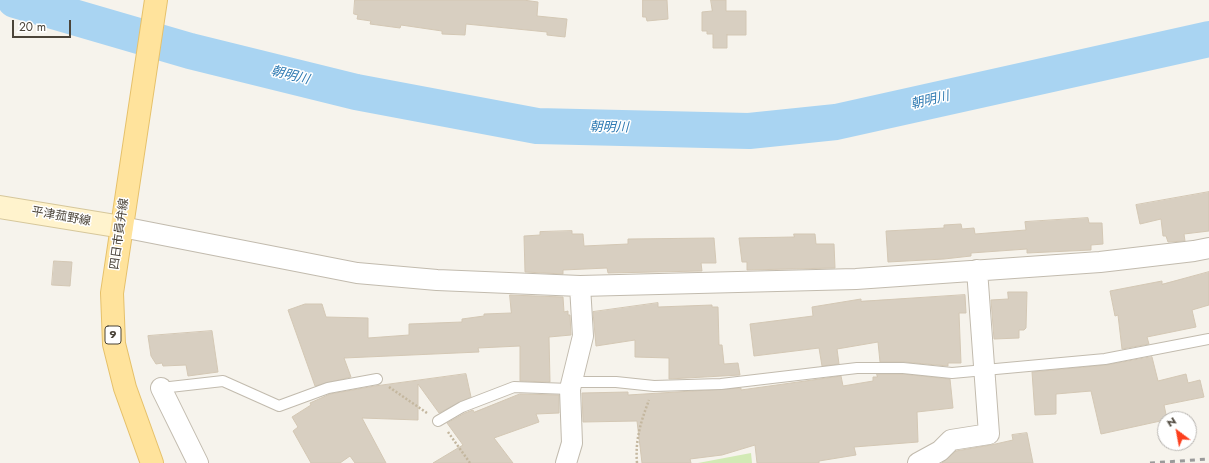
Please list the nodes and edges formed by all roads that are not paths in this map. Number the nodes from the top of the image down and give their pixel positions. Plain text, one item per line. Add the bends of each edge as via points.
1 (156, 0) edge
2 (0, 207) edge
3 (122, 228) junction
4 (1209, 248) edge
5 (977, 270) junction
6 (580, 286) junction
7 (1209, 339) edge
8 (984, 370) junction
9 (377, 379) dead end
10 (570, 386) junction
11 (161, 388) joint
12 (438, 421) dead end
13 (152, 463) edge
14 (198, 463) edge
15 (566, 463) edge
16 (918, 463) edge

1 - 3 main road, 四日市員弁線 / 9
2 - 3 main road, 平津菰野線
3 - 6 street via 357,273 437,280
3 - 13 main road, 四日市員弁線 / 9 via 112,293 114,344 125,388
4 - 5 street via 1194,252 1100,262
5 - 6 street via 856,279
5 - 8 street
6 - 10 street via 583,336
7 - 8 lane via 1105,359
8 - 10 lane via 952,373 903,368 856,368 721,384 654,386 616,382
8 - 16 street via 989,434 951,440 940,451
9 - 11 lane via 328,388 279,406 223,381
10 - 12 lane via 514,387 462,406
10 - 15 street via 572,443
11 - 14 street

